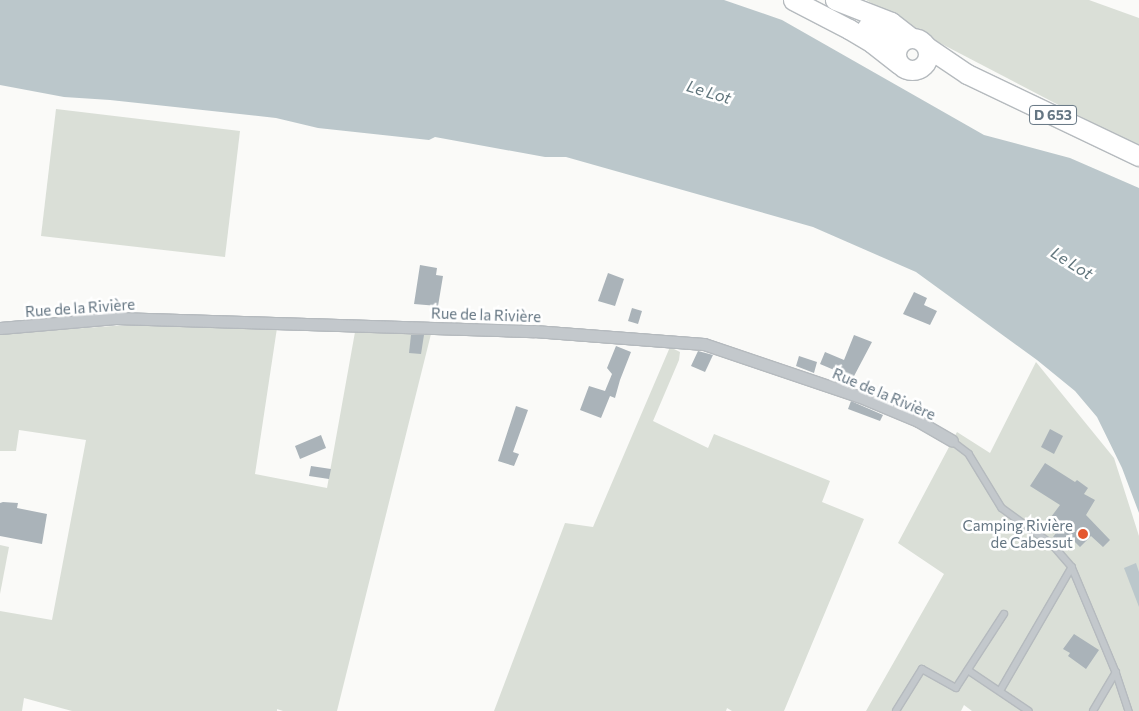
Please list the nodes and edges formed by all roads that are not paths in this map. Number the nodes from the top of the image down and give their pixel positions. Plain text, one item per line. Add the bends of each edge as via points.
1 (794, 0) edge
2 (835, 0) edge
3 (904, 40) junction
4 (925, 56) junction
5 (899, 64) junction
6 (1139, 156) edge
7 (0, 328) edge
8 (952, 441) joint
9 (1072, 567) junction
10 (1004, 614) dead end
11 (968, 670) junction
12 (1116, 672) junction
13 (1000, 691) junction
14 (896, 711) edge
15 (1029, 711) edge
16 (1094, 711) edge
17 (1129, 711) edge

1 - 3 main road
1 - 5 main road via 857,34
2 - 3 main road via 891,22
3 - 4 main road via 920,39
3 - 5 main road via 895,54
4 - 5 main road via 914,70
4 - 6 main road, D 653 via 940,67 967,74
7 - 8 street, Rue de la Rivière via 116,318 534,331 704,344 858,396 918,421
8 - 9 lane via 969,454 1002,508 1053,545
9 - 12 lane
9 - 13 lane
10 - 11 lane
11 - 13 lane
11 - 14 lane via 956,688 922,669
12 - 16 lane
12 - 17 lane
13 - 15 lane

